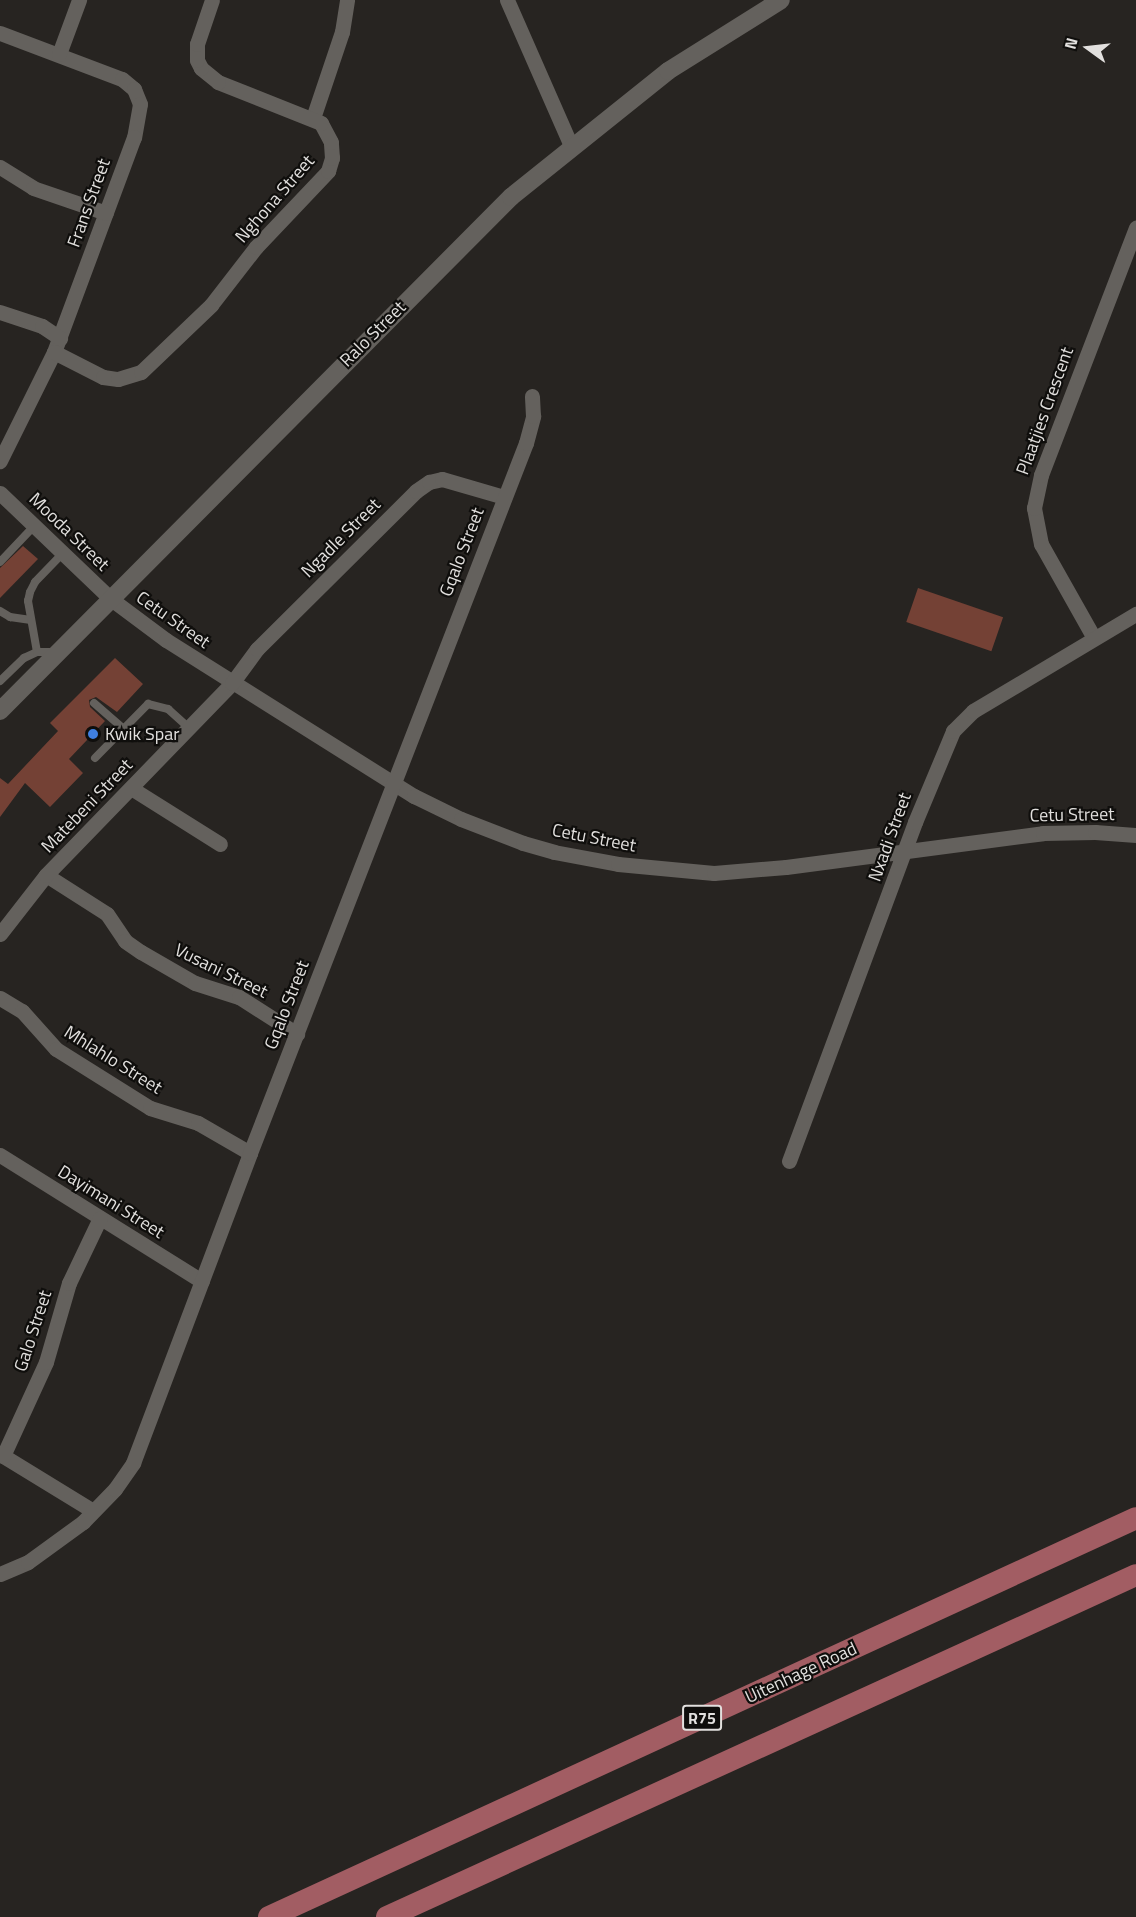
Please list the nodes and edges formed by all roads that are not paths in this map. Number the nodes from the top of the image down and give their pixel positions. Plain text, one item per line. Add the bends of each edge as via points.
1 (79, 0) edge
2 (212, 0) edge
3 (348, 0) edge
4 (507, 0) edge
5 (781, 0) edge
6 (0, 33) edge
7 (59, 54) junction
8 (314, 118) junction
9 (571, 146) junction
10 (0, 167) edge
11 (106, 213) junction
12 (1136, 228) edge
13 (0, 312) edge
14 (57, 345) junction
15 (532, 396) dead end
16 (0, 461) edge
17 (0, 493) edge
18 (504, 498) junction
19 (34, 526) junction
20 (63, 553) junction
21 (0, 562) edge
22 (111, 599) junction
23 (0, 611) edge
24 (1136, 614) edge
25 (31, 620) junction
26 (1094, 638) junction
27 (37, 652) junction
28 (57, 652) junction
29 (0, 681) edge
30 (232, 683) junction
31 (94, 703) dead end
32 (0, 711) edge
33 (123, 728) junction
34 (189, 728) junction
35 (95, 758) dead end
36 (393, 784) junction
37 (132, 788) junction
38 (1136, 835) edge
39 (220, 844) dead end
40 (906, 850) junction
41 (46, 875) junction
42 (0, 934) edge
43 (0, 998) edge
44 (297, 1034) junction
45 (250, 1153) junction
46 (0, 1155) edge
47 (789, 1161) dead end
48 (100, 1218) junction
49 (202, 1281) junction
50 (2, 1455) edge
51 (93, 1511) junction
52 (1136, 1518) edge
53 (0, 1574) edge
54 (1136, 1575) edge
55 (269, 1917) edge
56 (387, 1917) edge

1 - 7 street
2 - 8 street via 196,52 205,73 218,82
3 - 8 street via 342,32
4 - 9 street
5 - 9 street, Ralo Street via 687,57
6 - 7 street, Frans Street
7 - 11 street, Frans Street via 123,79 138,96 138,123
8 - 14 street, Nghona Street via 332,142 328,171 256,247 211,306 151,365 126,378 110,378
9 - 22 street, Ralo Street via 480,227
10 - 11 street via 33,188
11 - 14 street, Frans Street
12 - 26 street, Plaatjies Crescent via 1041,476 1034,508 1041,544
13 - 14 street, Nghona Street via 42,326
14 - 16 street, Frans Street
15 - 18 street, Gqalo Street via 530,432
17 - 19 street, Mooda Street
18 - 30 street, Ngadle Street via 442,479 423,485 257,649
18 - 36 street, Gqalo Street
19 - 20 street, Mooda Street
19 - 21 lane
20 - 22 street, Mooda Street
20 - 25 lane via 30,592
22 - 28 street, Ralo Street
22 - 30 street, Cetu Street via 142,625
23 - 25 lane
24 - 26 street, Nxadi Street
25 - 27 lane
26 - 40 street, Nxadi Street via 973,711 960,723 948,740
27 - 28 lane
27 - 29 lane via 16,664
28 - 32 street, Ralo Street
30 - 34 street, Matebeni Street
30 - 36 street, Cetu Street
31 - 33 lane
33 - 34 lane via 145,705 152,704 168,709
33 - 35 lane
34 - 37 street, Matebeni Street
36 - 40 street, Cetu Street via 461,819 523,843 651,868 738,872
36 - 44 street, Gqalo Street
37 - 39 street
37 - 41 street, Matebeni Street
38 - 40 street, Cetu Street via 1095,831 1043,833
40 - 47 street, Nxadi Street
41 - 42 street, Matebeni Street
41 - 44 street, Vusani Street via 107,914 125,941 141,952 195,983 239,997
43 - 45 street, Mhlahlo Street via 22,1011 56,1049 150,1108 198,1123
44 - 45 street, Gqalo Street
45 - 49 street, Gqalo Street
46 - 48 street, Dayimani Street
48 - 49 street, Dayimani Street
48 - 50 street, Galo Street via 69,1283 46,1362
49 - 51 street, Gqalo Street via 134,1463 116,1489
50 - 51 street
51 - 53 street, Gqalo Street via 46,1550
52 - 55 main road, Uitenhage Road / R75
54 - 56 main road

